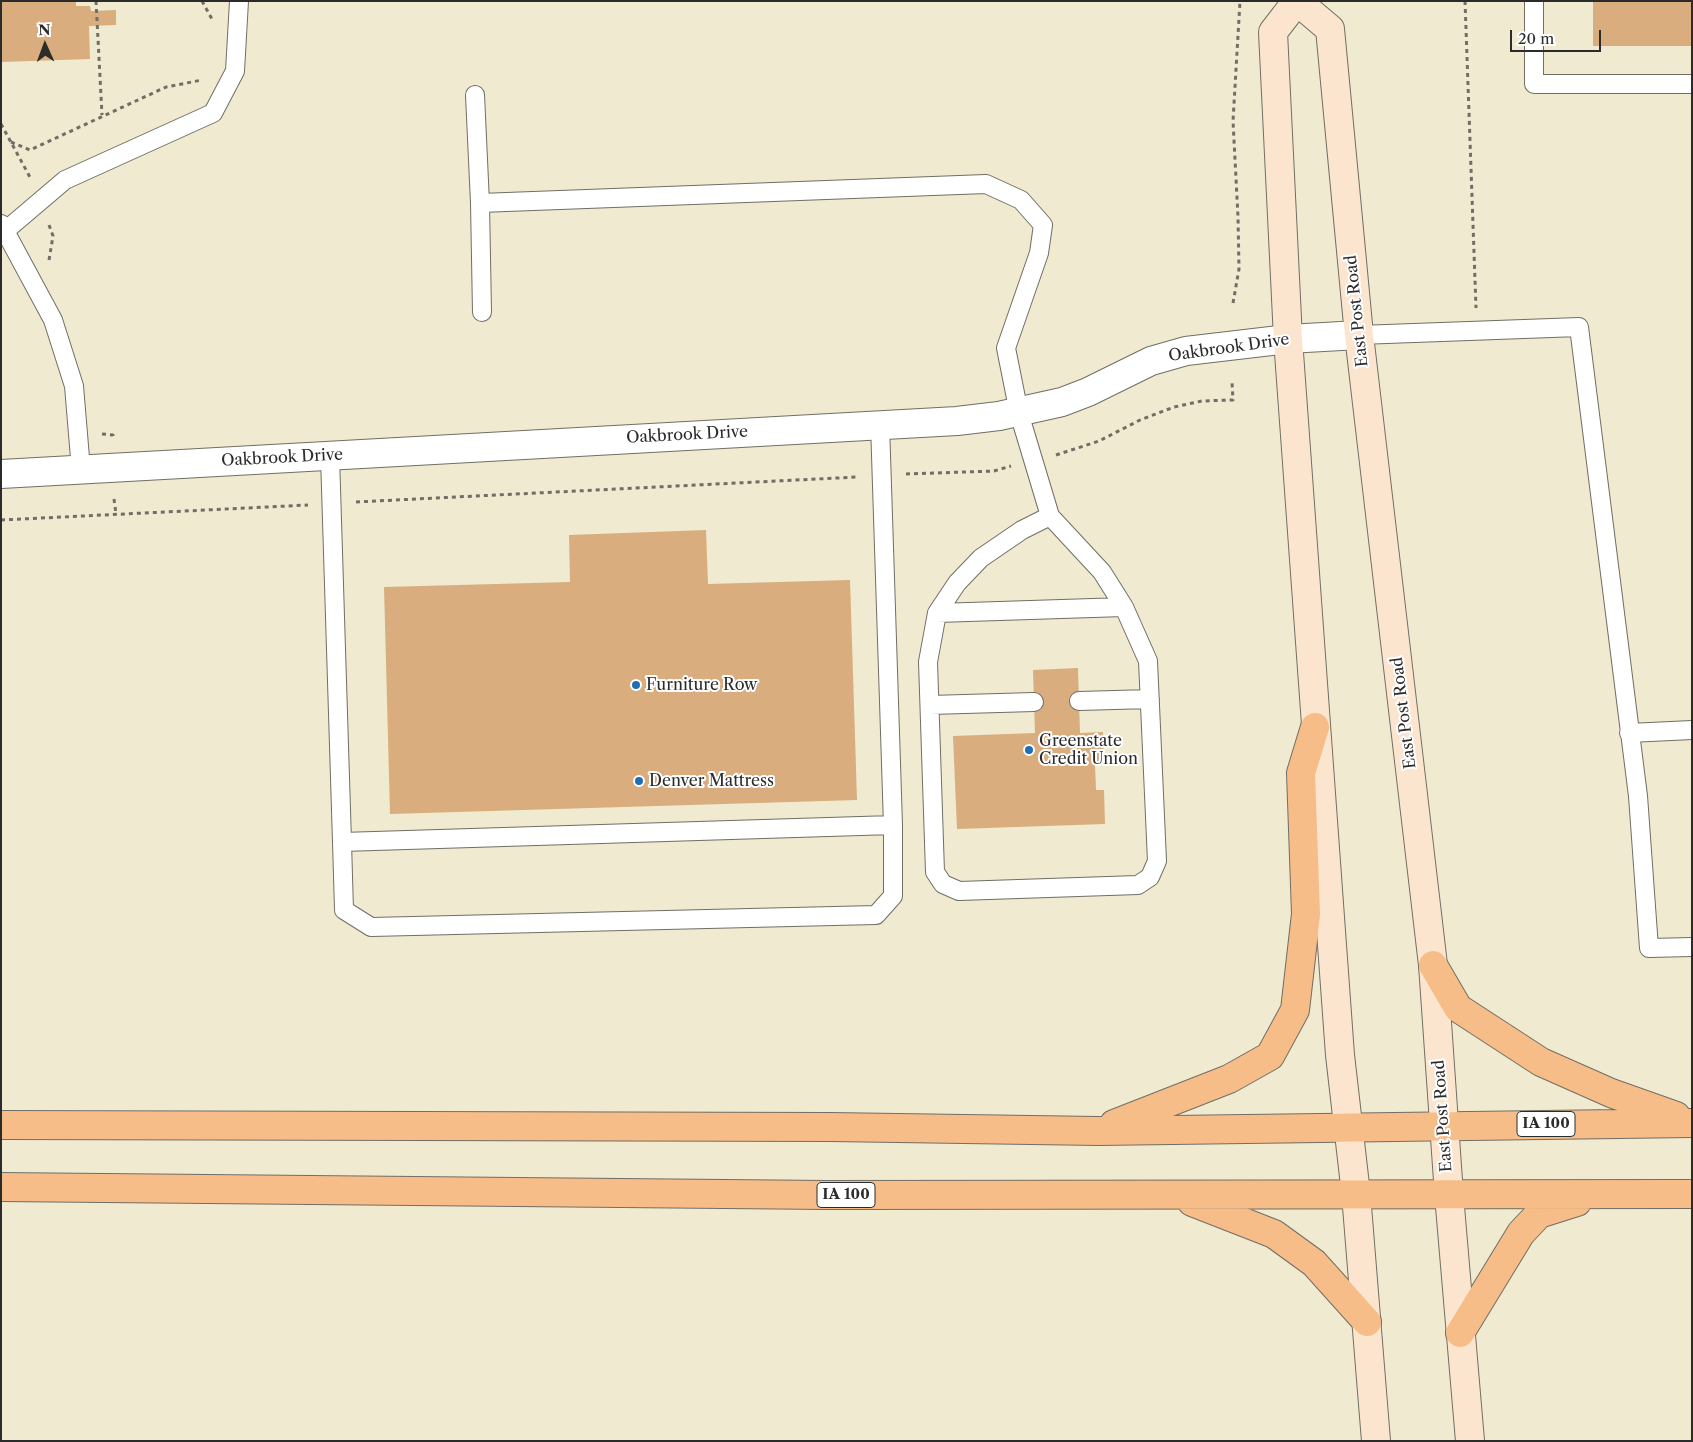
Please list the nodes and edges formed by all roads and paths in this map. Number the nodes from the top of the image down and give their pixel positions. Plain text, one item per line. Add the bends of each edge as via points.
1 (96, 1) edge
2 (202, 1) edge
3 (239, 1) edge
4 (1240, 1) edge
5 (1465, 1) edge
6 (1534, 1) edge
7 (213, 23) dead end
8 (206, 79) dead end
9 (1692, 84) edge
10 (476, 95) dead end
11 (102, 115) junction
12 (1, 124) edge
13 (12, 142) junction
14 (31, 180) dead end
15 (480, 203) junction
16 (3, 228) edge
17 (1233, 302) dead end
18 (482, 312) dead end
19 (1476, 331) junction
20 (1359, 335) junction
21 (1288, 339) junction
22 (1232, 382) dead end
23 (1019, 413) junction
24 (880, 424) junction
25 (330, 456) junction
26 (1034, 461) junction
27 (81, 470) junction
28 (1, 474) edge
29 (882, 476) junction
30 (114, 499) dead end
31 (331, 504) junction
32 (116, 514) junction
33 (1050, 516) junction
34 (1, 520) edge
35 (1124, 607) junction
36 (937, 613) junction
37 (1150, 699) junction
38 (1079, 701) dead end
39 (1034, 702) dead end
40 (930, 705) junction
41 (1315, 727) junction
42 (1692, 730) edge
43 (1629, 734) junction
44 (893, 824) junction
45 (342, 842) junction
46 (1692, 947) edge
47 (1433, 964) junction
48 (1692, 1122) edge
49 (1, 1125) edge
50 (1444, 1125) junction
51 (1348, 1127) junction
52 (1098, 1130) junction
53 (1, 1187) edge
54 (1356, 1194) junction
55 (1601, 1194) junction
56 (1692, 1194) edge
57 (1172, 1195) junction
58 (1449, 1195) junction
59 (1367, 1322) junction
60 (1460, 1334) junction
61 (1376, 1441) edge
62 (1470, 1441) edge

1 - 11 path
2 - 7 path
3 - 16 lane via 235,71 214,114 65,180
4 - 17 path via 1233,121 1238,270
5 - 19 path
6 - 9 lane via 1534,84
8 - 11 path via 166,87
10 - 15 lane
11 - 13 path via 30,150
12 - 13 path
13 - 14 path
15 - 18 lane
15 - 23 lane via 986,184 1021,200 1043,225 1039,253 1006,348
16 - 27 lane via 53,320 74,386
19 - 20 lane
19 - 43 lane via 1579,327
20 - 21 street, Oakbrook Drive
20 - 21 main road, East Post Road via 1330,29 1297,1 1272,32
20 - 47 main road, East Post Road
21 - 23 street, Oakbrook Drive via 1186,351 1151,361 1062,402
21 - 41 main road, East Post Road
22 - 26 path via 1233,400 1202,401 1174,407 1099,441
23 - 24 street, Oakbrook Drive via 957,421
23 - 26 lane
24 - 25 street, Oakbrook Drive
24 - 29 lane
25 - 27 street, Oakbrook Drive
25 - 31 lane
26 - 29 path via 994,471
26 - 33 lane
27 - 28 street, Oakbrook Drive
29 - 31 path
29 - 44 lane
30 - 32 path
31 - 32 path
31 - 45 lane
32 - 34 path
33 - 35 lane via 1102,572
33 - 36 lane via 1022,530 981,558 957,583
35 - 36 lane
35 - 37 lane via 1148,661
36 - 40 lane via 928,662
37 - 38 lane
37 - 40 lane via 1156,861 1150,877 1138,885 959,891 943,884 935,872
39 - 40 lane
41 - 51 main road, East Post Road
41 - 52 highway via 1301,773 1306,914 1295,1010 1270,1056 1229,1080
42 - 43 lane
43 - 46 lane via 1638,796 1649,948
44 - 45 lane
44 - 45 lane via 893,896 876,915 371,927 344,910
47 - 48 highway via 1458,1008 1541,1062 1611,1093
47 - 50 main road, East Post Road
48 - 50 highway, IA 100
49 - 52 highway, IA 100
50 - 51 highway, IA 100
50 - 58 main road, East Post Road
51 - 52 highway, IA 100
51 - 54 main road, East Post Road
53 - 57 highway, IA 100
54 - 57 highway, IA 100
54 - 58 highway, IA 100
54 - 59 main road, East Post Road
55 - 56 highway, IA 100
55 - 58 highway, IA 100
55 - 60 highway via 1539,1214 1504,1257
57 - 59 highway via 1274,1234 1314,1263
58 - 60 main road, East Post Road
59 - 61 main road, East Post Road
60 - 62 main road, East Post Road

